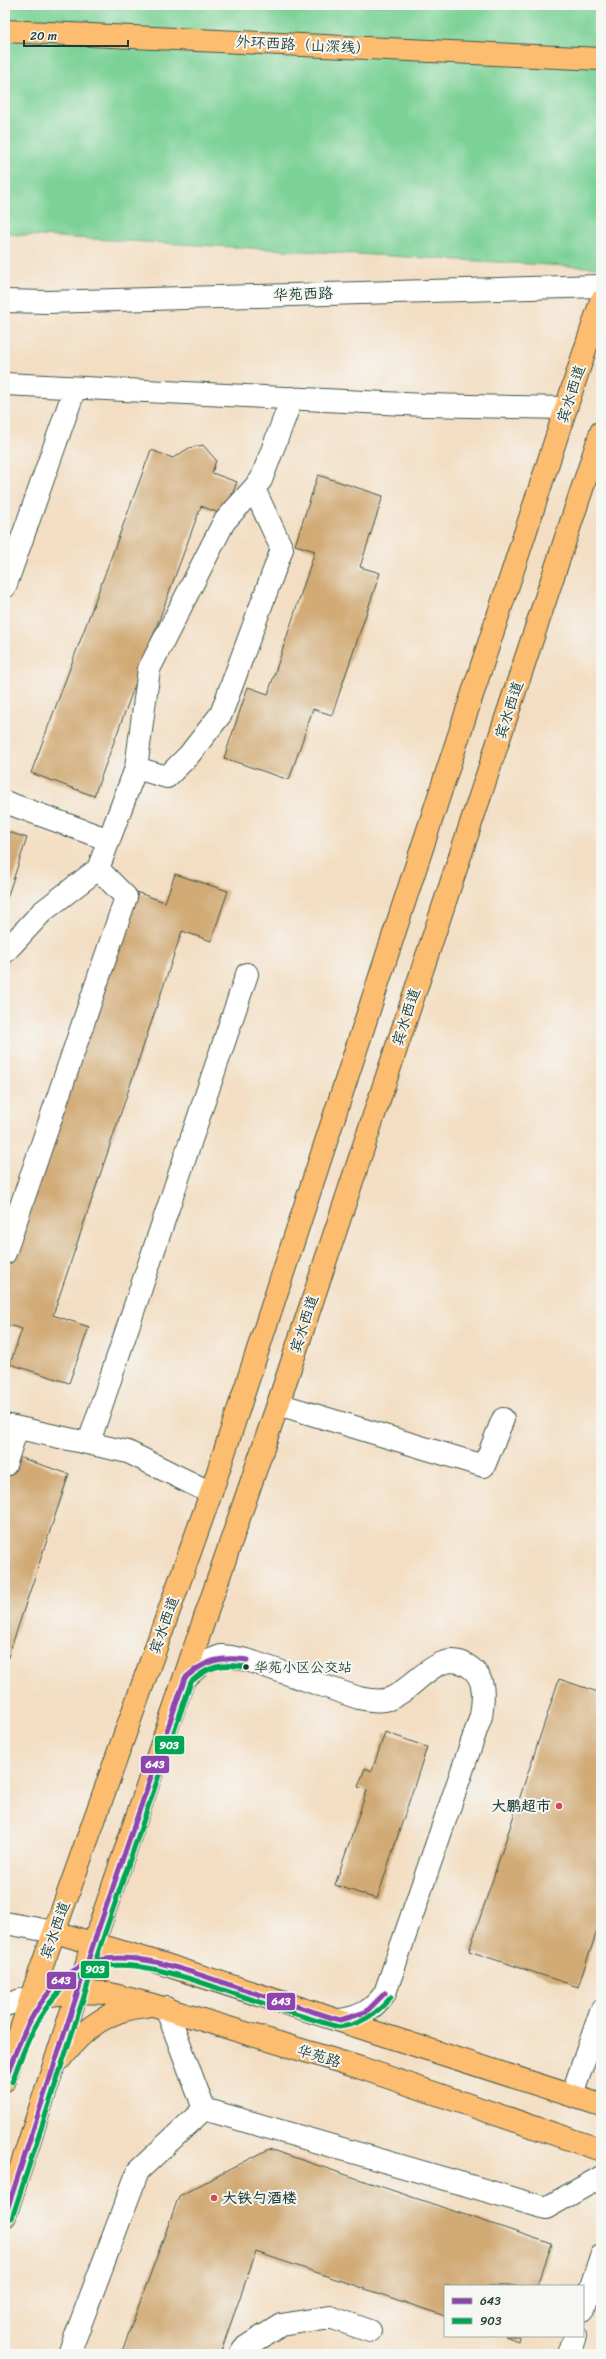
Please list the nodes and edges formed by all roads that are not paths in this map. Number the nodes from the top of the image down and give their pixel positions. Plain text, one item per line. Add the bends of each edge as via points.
1 (5, 31) edge
2 (601, 59) edge
3 (601, 286) edge
4 (5, 301) edge
5 (601, 301) edge
6 (5, 384) edge
7 (75, 388) junction
8 (292, 398) junction
9 (566, 408) junction
10 (601, 432) edge
11 (254, 489) junction
12 (5, 587) edge
13 (136, 768) junction
14 (5, 802) edge
15 (109, 840) junction
16 (98, 869) junction
17 (5, 952) edge
18 (247, 974) dead end
19 (5, 1253) edge
20 (278, 1404) junction
21 (503, 1419) dead end
22 (11, 1427) edge
23 (89, 1442) junction
24 (5, 1465) edge
25 (211, 1493) junction
26 (185, 1678) junction
27 (5, 1923) edge
28 (55, 1932) junction
29 (94, 1942) junction
30 (88, 1964) junction
31 (163, 1964) junction
32 (78, 1992) junction
33 (39, 1996) junction
34 (5, 2006) edge
35 (159, 2007) junction
36 (601, 2010) edge
37 (340, 2020) junction
38 (53, 2068) junction
39 (5, 2080) edge
40 (572, 2095) junction
41 (601, 2105) edge
42 (204, 2109) junction
43 (601, 2150) edge
44 (601, 2177) edge
45 (5, 2216) edge
46 (601, 2256) edge
47 (584, 2308) edge
48 (370, 2331) dead end
49 (575, 2337) edge
50 (69, 2354) edge
51 (240, 2354) edge
52 (569, 2354) edge

1 - 2 main road, 外环西路（山深线）
3 - 4 street, 华苑西路 via 47,302
5 - 9 main road, 宾水西道
6 - 7 street
7 - 8 street
7 - 12 street
8 - 9 street via 425,405
8 - 11 street via 261,480
9 - 25 main road, 宾水西道
10 - 20 main road, 宾水西道
11 - 13 street via 224,522 149,669
11 - 13 street via 282,549 220,714 189,755 167,777
13 - 15 street
14 - 15 street
15 - 16 street
16 - 17 street via 42,912
16 - 19 street via 126,897
18 - 23 street
20 - 21 street via 484,1466
20 - 26 main road, 宾水西道
22 - 23 street
22 - 24 street
23 - 25 street via 128,1452
25 - 28 main road, 宾水西道
26 - 29 main road, 宾水西道
26 - 37 street via 202,1663 221,1656 247,1660 359,1698 378,1701 400,1693 424,1672 440,1665 454,1662 465,1664 473,1669 480,1679 484,1696 481,1716 385,1993 371,2010 356,2017
27 - 28 street
28 - 29 main road
28 - 33 main road, 宾水西道
29 - 30 main road, 宾水西道
29 - 31 main road
30 - 31 main road via 105,1959 120,1959
30 - 32 main road, 宾水西道
30 - 33 main road
31 - 37 main road
32 - 33 main road, 华苑路
32 - 35 main road, 华苑路 via 106,1993
32 - 38 main road, 宾水西道
33 - 34 street
33 - 39 main road, 宾水西道 via 13,2054
35 - 38 main road via 131,2007 108,2015 75,2040
35 - 42 street
35 - 43 main road, 华苑路 via 361,2068
36 - 40 street
37 - 40 main road
38 - 45 main road, 宾水西道
40 - 41 main road
42 - 44 street via 546,2208
42 - 50 street via 138,2171
46 - 47 street
48 - 51 street via 330,2318 281,2325 244,2348
49 - 52 street

